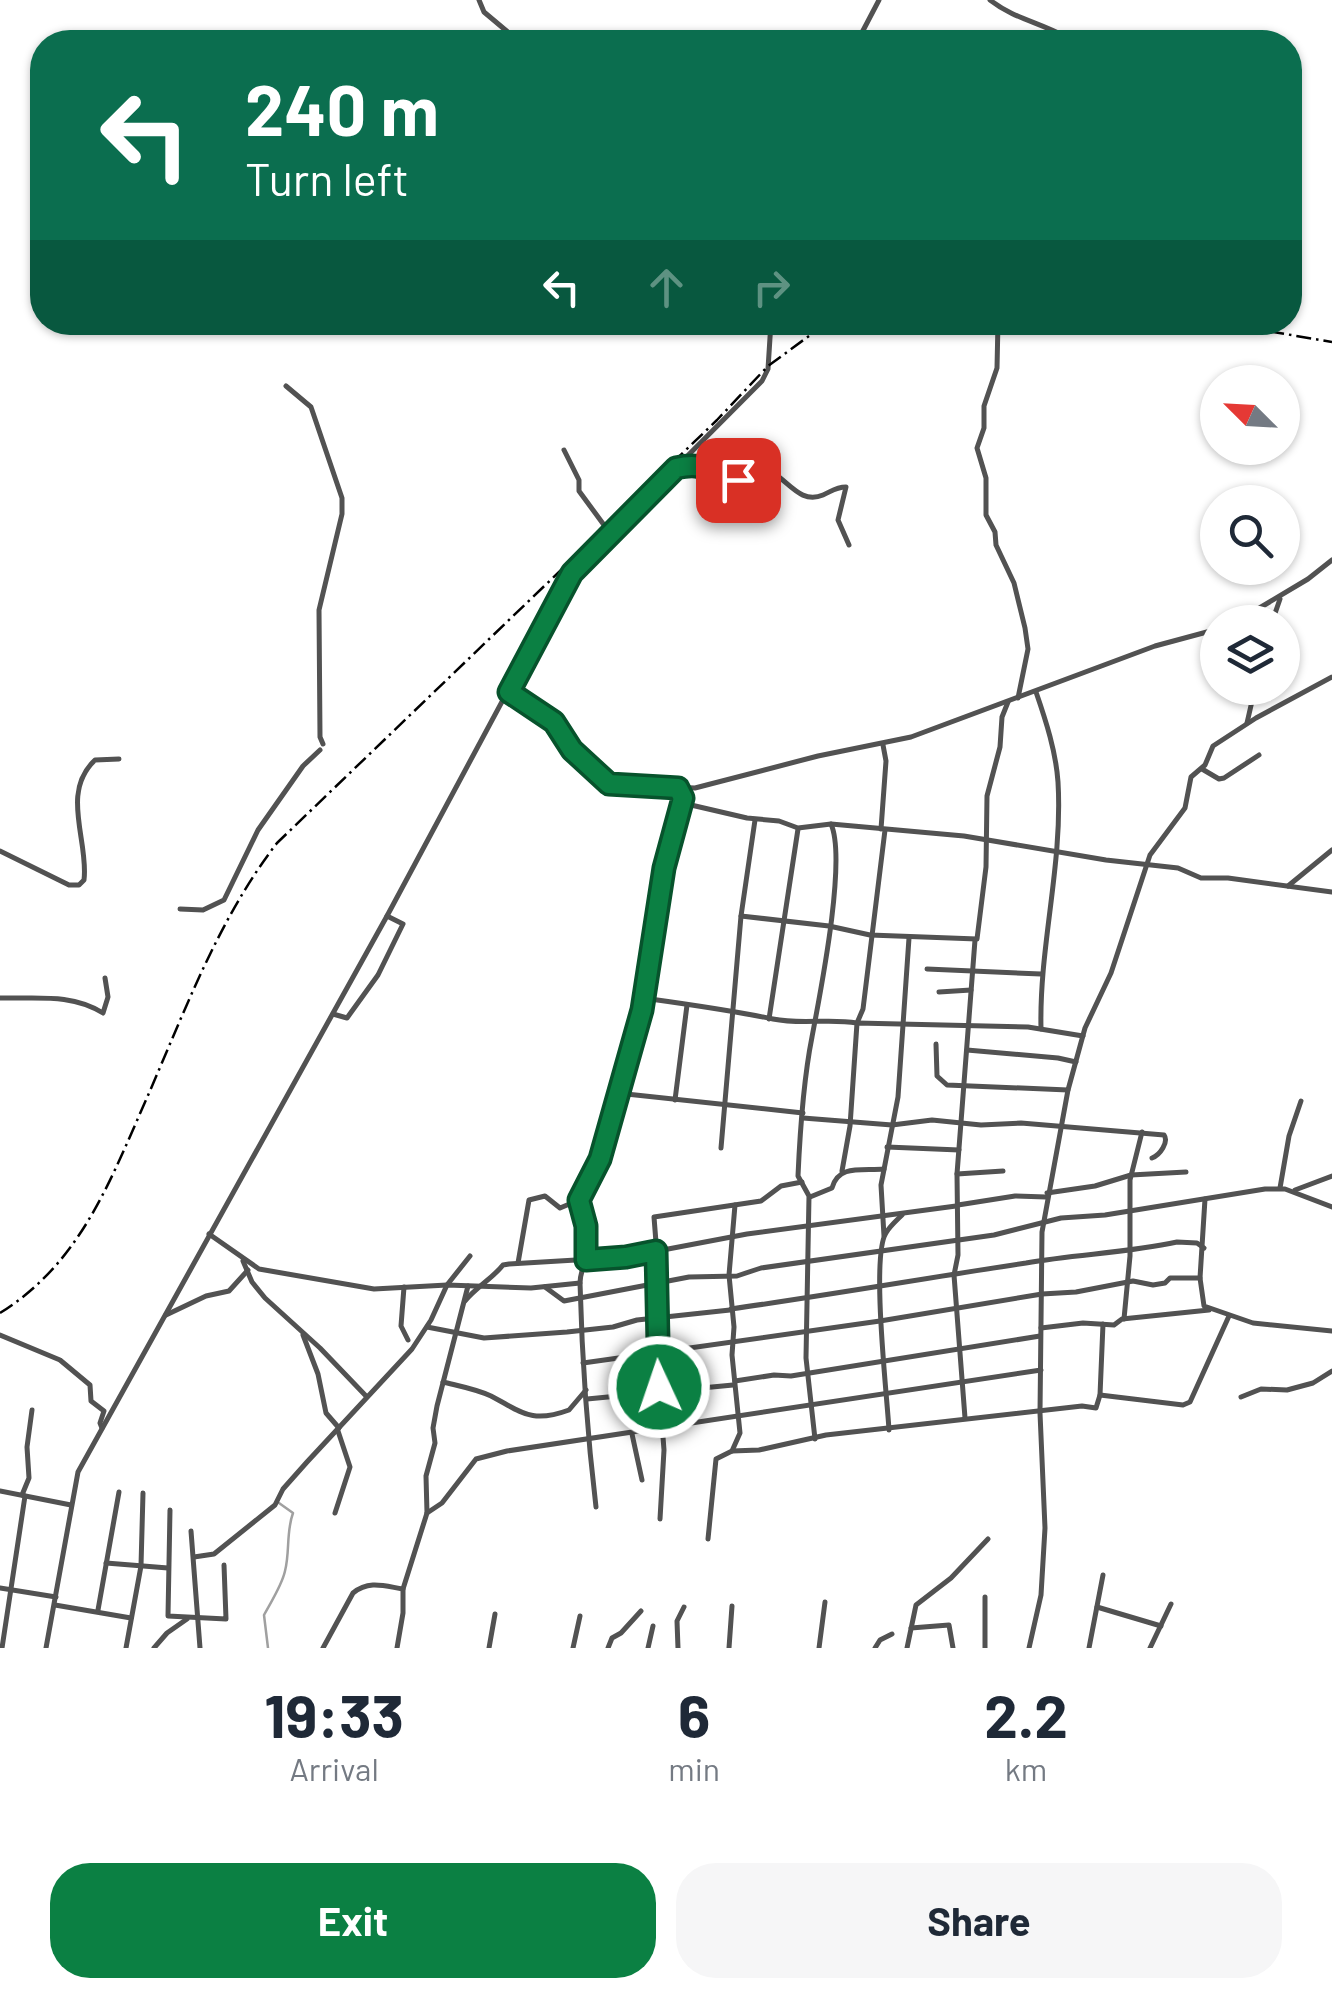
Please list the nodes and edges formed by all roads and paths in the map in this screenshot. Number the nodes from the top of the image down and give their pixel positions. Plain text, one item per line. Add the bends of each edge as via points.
1 (479, 0) edge
2 (880, 0) edge
3 (990, 0) edge
4 (505, 30) edge
5 (863, 30) edge
6 (1052, 30) edge
7 (770, 335) edge
8 (998, 335) edge
9 (286, 386) dead end
10 (564, 450) dead end
11 (676, 468) junction
12 (604, 525) dead end
13 (849, 545) dead end
14 (1332, 560) edge
15 (1280, 596) junction
16 (1265, 605) edge
17 (1277, 605) edge
18 (1200, 634) edge
19 (1332, 677) edge
20 (509, 692) junction
21 (1036, 692) junction
22 (1018, 698) junction
23 (1008, 702) junction
24 (1251, 705) edge
25 (1246, 726) junction
26 (883, 745) junction
27 (1259, 754) dead end
28 (119, 759) dead end
29 (1202, 769) junction
30 (678, 788) junction
31 (683, 798) junction
32 (755, 820) junction
33 (831, 824) junction
34 (798, 828) junction
35 (883, 829) junction
36 (987, 839) junction
37 (1332, 850) edge
38 (0, 851) edge
39 (1058, 851) junction
40 (1146, 865) junction
41 (1287, 887) junction
42 (1332, 892) edge
43 (180, 909) dead end
44 (387, 916) junction
45 (741, 916) junction
46 (784, 921) junction
47 (829, 926) junction
48 (870, 935) junction
49 (909, 938) junction
50 (975, 940) junction
51 (927, 969) dead end
52 (974, 969) junction
53 (1041, 974) junction
54 (105, 978) dead end
55 (972, 990) junction
56 (939, 992) dead end
57 (0, 998) edge
58 (643, 998) junction
59 (687, 1005) junction
60 (732, 1011) junction
61 (332, 1014) junction
62 (770, 1018) junction
63 (857, 1023) junction
64 (817, 1024) junction
65 (902, 1024) junction
66 (970, 1026) junction
67 (1041, 1030) junction
68 (1083, 1036) junction
69 (936, 1044) dead end
70 (967, 1050) junction
71 (1076, 1062) junction
72 (964, 1086) junction
73 (1068, 1090) junction
74 (617, 1093) junction
75 (675, 1100) junction
76 (1301, 1100) dead end
77 (722, 1105) junction
78 (803, 1115) junction
79 (848, 1123) junction
80 (962, 1124) junction
81 (892, 1125) junction
82 (1061, 1126) junction
83 (1142, 1132) junction
84 (887, 1147) junction
85 (720, 1148) dead end
86 (960, 1150) junction
87 (1152, 1158) dead end
88 (884, 1169) junction
89 (842, 1172) junction
90 (1003, 1172) dead end
91 (1186, 1172) dead end
92 (957, 1174) junction
93 (1131, 1176) junction
94 (1332, 1176) edge
95 (802, 1182) junction
96 (1280, 1188) junction
97 (1292, 1191) junction
98 (1047, 1195) junction
99 (809, 1197) junction
100 (1205, 1199) junction
101 (579, 1200) junction
102 (736, 1205) junction
103 (957, 1205) junction
104 (1332, 1208) edge
105 (1128, 1210) junction
106 (905, 1213) junction
107 (882, 1216) junction
108 (1043, 1222) junction
109 (808, 1228) junction
110 (209, 1234) junction
111 (884, 1236) junction
112 (733, 1238) junction
113 (958, 1239) junction
114 (1204, 1248) junction
115 (882, 1250) junction
116 (1130, 1250) junction
117 (656, 1251) junction
118 (470, 1256) dead end
119 (242, 1259) junction
120 (586, 1260) junction
121 (1042, 1261) junction
122 (518, 1263) junction
123 (808, 1263) junction
124 (248, 1270) junction
125 (729, 1275) junction
126 (954, 1275) junction
127 (1200, 1278) junction
128 (658, 1282) junction
129 (1126, 1283) junction
130 (580, 1284) junction
131 (880, 1284) junction
132 (447, 1286) junction
133 (468, 1286) junction
134 (480, 1286) junction
135 (404, 1287) junction
136 (545, 1287) junction
137 (1042, 1294) junction
138 (582, 1298) junction
139 (807, 1298) junction
140 (465, 1301) junction
141 (731, 1309) junction
142 (956, 1310) junction
143 (1208, 1310) junction
144 (1228, 1316) junction
145 (164, 1317) junction
146 (658, 1318) junction
147 (1124, 1319) junction
148 (880, 1322) junction
149 (1103, 1324) junction
150 (427, 1327) junction
151 (584, 1330) junction
152 (807, 1330) junction
153 (302, 1332) junction
154 (1040, 1332) junction
155 (1332, 1332) edge
156 (456, 1333) junction
157 (0, 1335) edge
158 (408, 1340) dead end
159 (734, 1340) junction
160 (958, 1350) junction
161 (657, 1352) junction
162 (806, 1358) junction
163 (886, 1362) junction
164 (584, 1363) junction
165 (1041, 1370) junction
166 (1332, 1371) edge
167 (807, 1373) junction
168 (792, 1376) junction
169 (443, 1382) junction
170 (735, 1383) junction
171 (961, 1384) junction
172 (586, 1390) junction
173 (661, 1394) junction
174 (886, 1394) junction
175 (1100, 1395) junction
176 (367, 1397) junction
177 (1241, 1397) dead end
178 (588, 1400) junction
179 (811, 1405) junction
180 (32, 1410) dead end
181 (1040, 1412) junction
182 (737, 1416) junction
183 (965, 1418) junction
184 (102, 1428) junction
185 (662, 1428) junction
186 (338, 1429) junction
187 (889, 1430) junction
188 (632, 1434) junction
189 (815, 1438) junction
190 (588, 1439) junction
191 (732, 1451) junction
192 (642, 1480) dead end
193 (0, 1491) edge
194 (119, 1492) dead end
195 (142, 1493) dead end
196 (23, 1496) junction
197 (71, 1506) junction
198 (596, 1507) dead end
199 (170, 1510) dead end
200 (335, 1513) dead end
201 (427, 1513) junction
202 (660, 1520) dead end
203 (191, 1530) dead end
204 (708, 1539) dead end
205 (988, 1539) dead end
206 (194, 1557) junction
207 (106, 1563) junction
208 (224, 1565) dead end
209 (140, 1566) junction
210 (168, 1568) junction
211 (1103, 1575) dead end
212 (0, 1588) edge
213 (403, 1588) junction
214 (9, 1589) junction
215 (985, 1597) dead end
216 (55, 1601) junction
217 (825, 1602) dead end
218 (1171, 1604) dead end
219 (684, 1606) dead end
220 (732, 1606) dead end
221 (1096, 1607) junction
222 (98, 1610) junction
223 (641, 1611) dead end
224 (495, 1614) dead end
225 (580, 1616) dead end
226 (130, 1618) junction
227 (194, 1618) junction
228 (653, 1626) dead end
229 (1160, 1626) junction
230 (910, 1628) junction
231 (892, 1634) dead end
232 (158, 1647) edge
233 (2, 1648) edge
234 (46, 1648) edge
235 (126, 1648) edge
236 (200, 1648) edge
237 (323, 1648) edge
238 (397, 1648) edge
239 (489, 1648) edge
240 (573, 1648) edge
241 (608, 1648) edge
242 (648, 1648) edge
243 (678, 1648) edge
244 (730, 1648) edge
245 (819, 1648) edge
246 (875, 1648) edge
247 (907, 1648) edge
248 (953, 1648) edge
249 (985, 1648) edge
250 (1029, 1648) edge
251 (1089, 1648) edge
252 (1150, 1648) edge

1 - 4 street
2 - 5 street
3 - 6 street via 1014,18
7 - 11 street via 762,381
8 - 22 street via 998,368 977,448 986,515 1025,628 1028,649
9 - 43 street via 310,407 342,498 319,610 322,747 258,830 224,900 203,910
10 - 12 street via 579,490
11 - 13 street via 697,464 721,482 779,477 814,499 846,487 838,520
11 - 20 street via 572,573
14 - 15 street
15 - 16 street
15 - 17 street
18 - 21 street
19 - 25 street
20 - 30 street via 554,722 572,750 609,784
20 - 44 street
21 - 22 street
21 - 39 street via 1058,781
22 - 23 street
23 - 26 street
23 - 36 street via 987,796
24 - 25 street
25 - 29 street via 1215,742
26 - 30 street
26 - 35 street
27 - 29 street via 1224,778
28 - 38 street via 95,760 84,772 76,821 85,872 78,885
29 - 40 street via 1191,777 1185,808
30 - 31 street
31 - 32 street
31 - 58 street
32 - 34 street
32 - 45 street
33 - 34 street
33 - 35 street
33 - 47 street via 836,862
34 - 46 street
35 - 36 street
35 - 48 street
36 - 39 street
36 - 50 street
37 - 41 street
39 - 40 street
39 - 53 street
40 - 41 street
40 - 68 street
41 - 42 street
44 - 61 street
44 - 61 street via 403,924 386,959 347,1018
45 - 46 street
45 - 60 street
46 - 47 street
46 - 62 street
47 - 48 street
47 - 64 street
48 - 49 street
48 - 63 street
49 - 50 street
49 - 65 street
50 - 52 street
51 - 52 street
52 - 53 street
52 - 55 street
53 - 67 street
54 - 57 street via 103,1013 64,998
55 - 56 street
55 - 66 street
58 - 59 street
58 - 74 street
59 - 60 street
59 - 75 street
60 - 62 street
60 - 77 street
61 - 110 street
62 - 64 street
63 - 64 street
63 - 65 street
63 - 79 street
64 - 78 street
65 - 66 street
65 - 81 street
66 - 67 street
66 - 70 street
67 - 68 street
68 - 71 street
69 - 72 street via 938,1079
70 - 71 street
70 - 72 street
71 - 73 street
72 - 73 street
72 - 80 street
73 - 82 street
74 - 75 street
74 - 101 street via 600,1159
75 - 77 street
76 - 96 street
77 - 78 street
77 - 85 street
78 - 79 street
78 - 95 street
79 - 81 street
79 - 89 street
80 - 81 street
80 - 82 street
80 - 86 street
81 - 84 street
82 - 83 street
82 - 98 street
83 - 87 street via 1166,1138
83 - 93 street
84 - 86 street
84 - 88 street
86 - 92 street
88 - 89 street
88 - 107 street
89 - 99 street via 832,1188
90 - 92 street
91 - 93 street
92 - 103 street
93 - 98 street
93 - 105 street
94 - 97 street
95 - 99 street
95 - 102 street
96 - 97 street
96 - 100 street
97 - 104 street
98 - 103 street
98 - 108 street
99 - 109 street
100 - 105 street
100 - 114 street
101 - 120 street
101 - 122 street via 560,1208 545,1196 530,1200
102 - 112 street
102 - 117 street via 656,1215
103 - 106 street
103 - 113 street
105 - 108 street
105 - 116 street
106 - 107 street
106 - 111 street
107 - 109 street
107 - 111 street
108 - 113 street
108 - 121 street
109 - 112 street
109 - 123 street
110 - 119 street
110 - 145 street
111 - 115 street
112 - 117 street
112 - 125 street
113 - 115 street
113 - 126 street
114 - 116 street via 1177,1242
114 - 127 street
115 - 123 street
115 - 131 street
116 - 121 street
116 - 129 street
117 - 120 street
117 - 128 street
118 - 132 street
119 - 124 street
119 - 135 street via 266,1270 374,1289
120 - 122 street
120 - 130 street
121 - 126 street
121 - 137 street
122 - 134 street via 504,1265
123 - 125 street
123 - 139 street
124 - 145 street via 229,1291
124 - 153 street via 265,1298
125 - 128 street
125 - 141 street
126 - 131 street
126 - 142 street
127 - 129 street
127 - 143 street
128 - 138 street
128 - 146 street
129 - 137 street
129 - 147 street
130 - 136 street
130 - 138 street
131 - 139 street
131 - 148 street
132 - 133 street
132 - 135 street
132 - 150 street
133 - 134 street
133 - 140 street
134 - 136 street
134 - 140 street
135 - 158 street via 401,1326
136 - 138 street via 560,1300
137 - 142 street
137 - 154 street
138 - 151 street
139 - 141 street
139 - 152 street
140 - 156 street
141 - 146 street
141 - 159 street
142 - 148 street
142 - 160 street
143 - 144 street
143 - 147 street
144 - 155 street
144 - 175 street via 1190,1402
145 - 184 street
146 - 151 street
146 - 161 street
147 - 149 street
148 - 152 street
148 - 163 street
149 - 154 street
149 - 175 street
150 - 156 street
150 - 176 street
151 - 156 street via 484,1338
151 - 164 street
152 - 159 street
152 - 162 street
153 - 176 street
153 - 186 street via 326,1414
154 - 160 street
154 - 165 street
156 - 169 street
157 - 184 street via 60,1360 90,1385 91,1401 104,1410
159 - 161 street
159 - 170 street
160 - 163 street
160 - 171 street
161 - 164 street
161 - 173 street
162 - 167 street
162 - 168 street
163 - 167 street
163 - 174 street
164 - 172 street
165 - 171 street
165 - 181 street
166 - 177 street via 1313,1383
167 - 168 street
167 - 179 street
168 - 170 street
169 - 172 street via 536,1416 569,1410
169 - 201 street via 426,1476
170 - 173 street
170 - 182 street
171 - 174 street
171 - 183 street
172 - 178 street
173 - 178 street
173 - 185 street
174 - 179 street
174 - 187 street
175 - 181 street via 1096,1408
176 - 186 street
178 - 190 street
179 - 182 street
179 - 189 street
180 - 196 street
181 - 183 street
181 - 250 street via 1045,1528
182 - 185 street
182 - 191 street via 740,1432
183 - 187 street
184 - 197 street via 78,1472
185 - 188 street
185 - 202 street
186 - 200 street via 350,1467
186 - 206 street via 275,1506 214,1554
187 - 189 street
188 - 190 street
188 - 192 street
189 - 191 street
190 - 198 street
190 - 201 street via 476,1460
191 - 204 street via 716,1460
193 - 196 street
194 - 207 street
195 - 209 street
196 - 197 street
196 - 214 street
197 - 216 street
199 - 210 street
201 - 213 street
203 - 206 street
205 - 230 street via 916,1605
206 - 227 street
207 - 209 street
207 - 222 street
208 - 227 street via 228,1616
209 - 210 street
209 - 226 street
210 - 227 street via 166,1614
211 - 221 street
212 - 214 street
213 - 237 street via 359,1588
213 - 238 street
214 - 216 street
214 - 233 street
215 - 249 street
216 - 222 street
216 - 234 street
217 - 245 street
218 - 229 street
219 - 243 street
220 - 244 street
221 - 229 street
221 - 251 street
222 - 226 street
223 - 241 street
224 - 239 street
225 - 240 street
226 - 235 street
227 - 232 street via 166,1632
227 - 236 street
228 - 242 street
229 - 252 street
230 - 247 street
230 - 248 street via 949,1625
231 - 246 street

